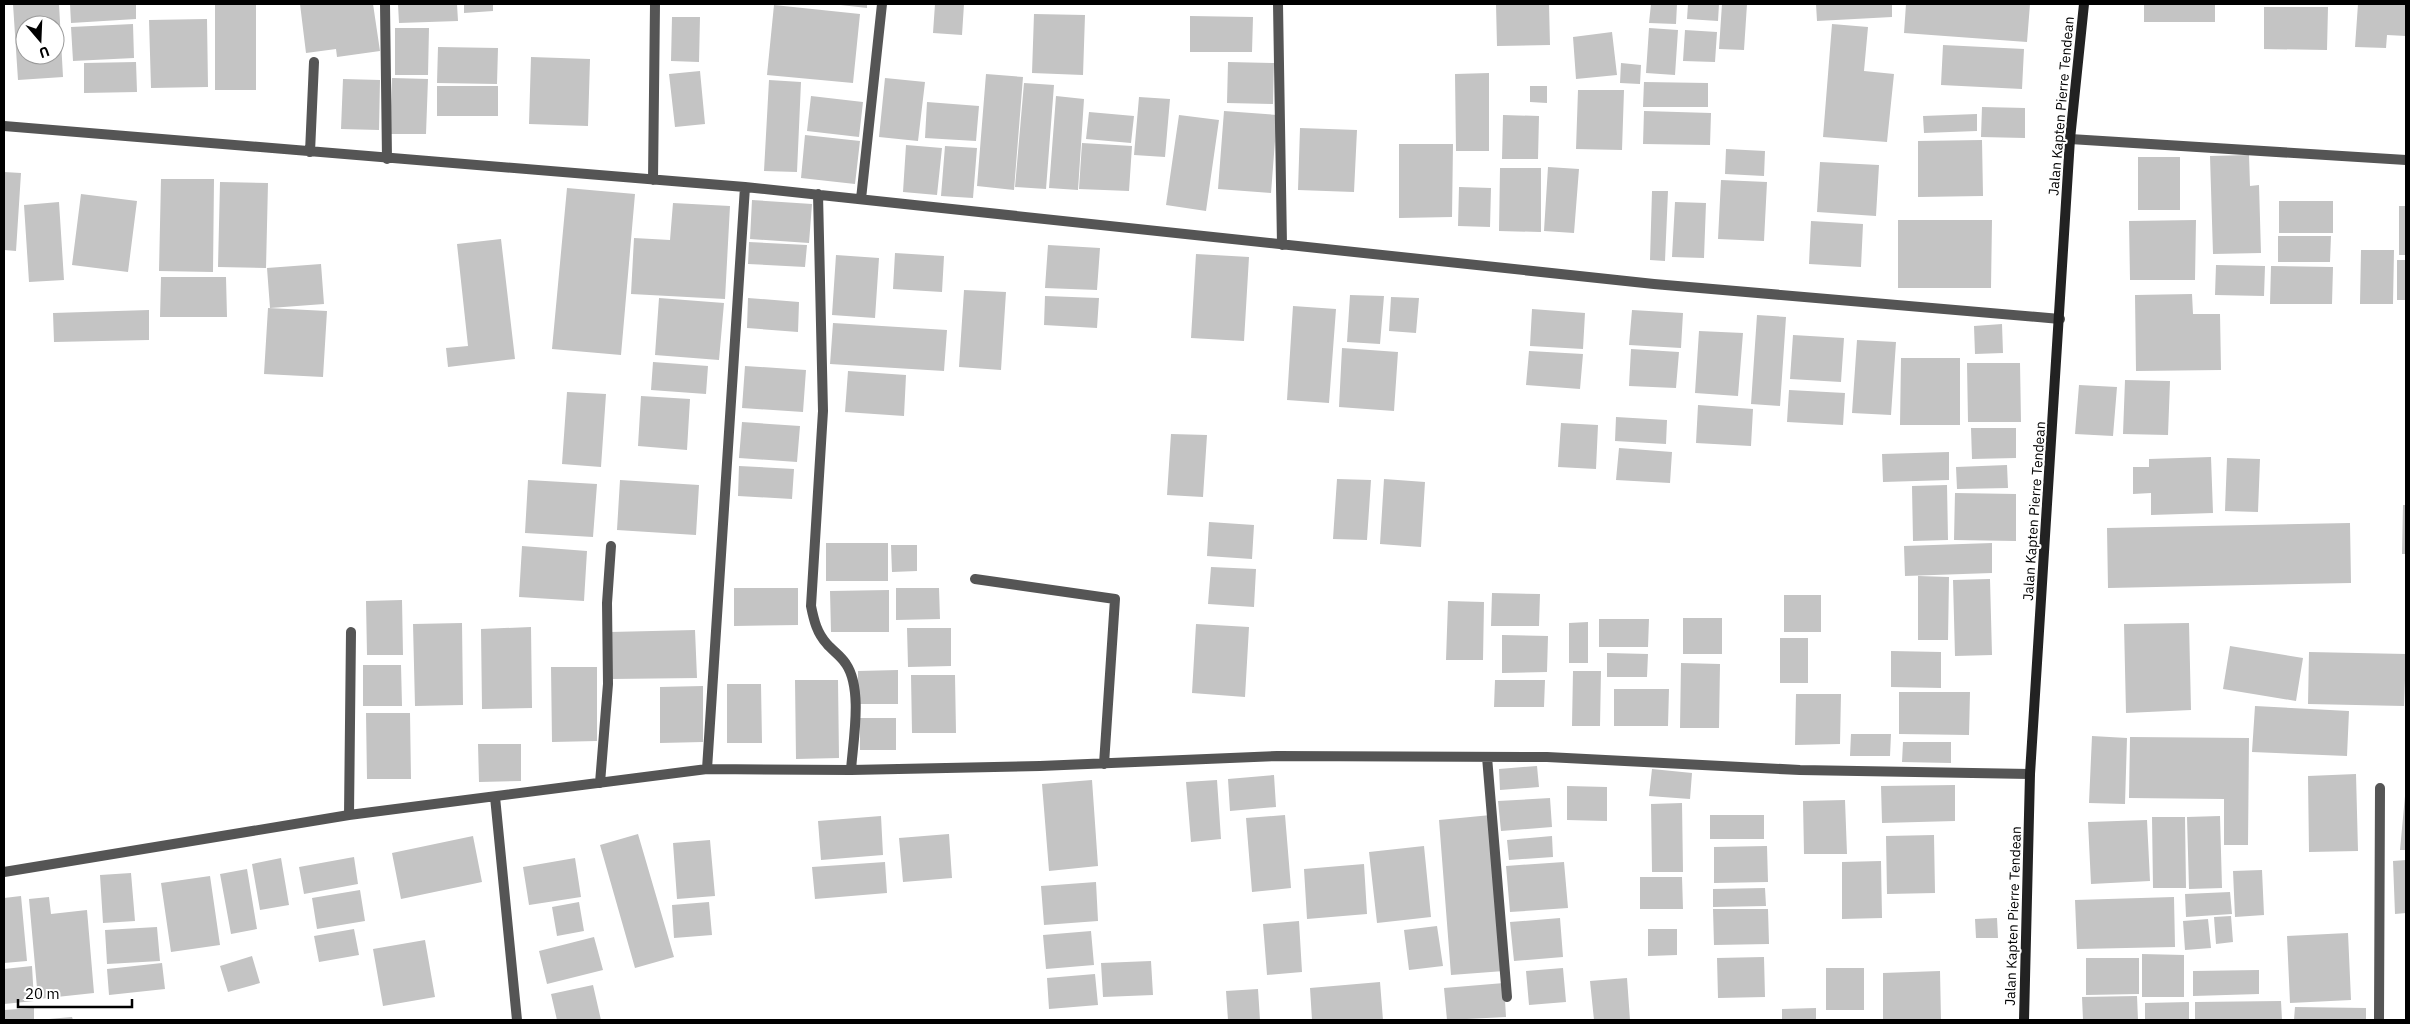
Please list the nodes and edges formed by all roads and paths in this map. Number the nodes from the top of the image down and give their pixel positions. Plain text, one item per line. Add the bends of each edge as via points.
1 (384, 4) edge
2 (655, 4) edge
3 (882, 4) edge
4 (1278, 4) edge
5 (2084, 4) edge
6 (314, 62) dead end
7 (4, 126) edge
8 (2070, 139) junction
9 (310, 152) junction
10 (387, 158) junction
11 (2406, 160) edge
12 (653, 180) junction
13 (745, 187) junction
14 (818, 194) junction
15 (861, 200) junction
16 (1282, 246) junction
17 (2060, 318) junction
18 (610, 546) dead end
19 (975, 579) dead end
20 (351, 632) dead end
21 (1487, 757) junction
22 (1104, 764) junction
23 (707, 769) junction
24 (851, 770) junction
25 (2030, 774) junction
26 (600, 783) junction
27 (2380, 788) dead end
28 (494, 797) junction
29 (349, 816) junction
30 (4, 872) edge
31 (1507, 997) dead end
32 (517, 1020) edge
33 (2024, 1020) edge
34 (2379, 1020) edge

1 - 10 street
2 - 12 street
3 - 15 street
4 - 16 street
5 - 8 main road, Jalan Kapten Pierre Tendean
6 - 9 street
7 - 9 street
8 - 11 street
8 - 17 main road, Jalan Kapten Pierre Tendean
9 - 10 street
10 - 12 street
12 - 13 street
13 - 14 street
13 - 23 street
14 - 15 street
14 - 24 street via 823,412 811,606 816,628 826,644 846,663 851,675 855,694
15 - 16 street
16 - 17 street via 1654,284
17 - 25 main road, Jalan Kapten Pierre Tendean
18 - 26 street via 608,684
19 - 22 street via 1114,599
20 - 29 street
21 - 22 street via 1277,756
21 - 25 street via 1800,770
21 - 31 street
22 - 24 street
23 - 24 street
23 - 26 street
25 - 33 main road, Jalan Kapten Pierre Tendean
26 - 28 street
27 - 34 street
28 - 29 street
28 - 32 street
29 - 30 street

